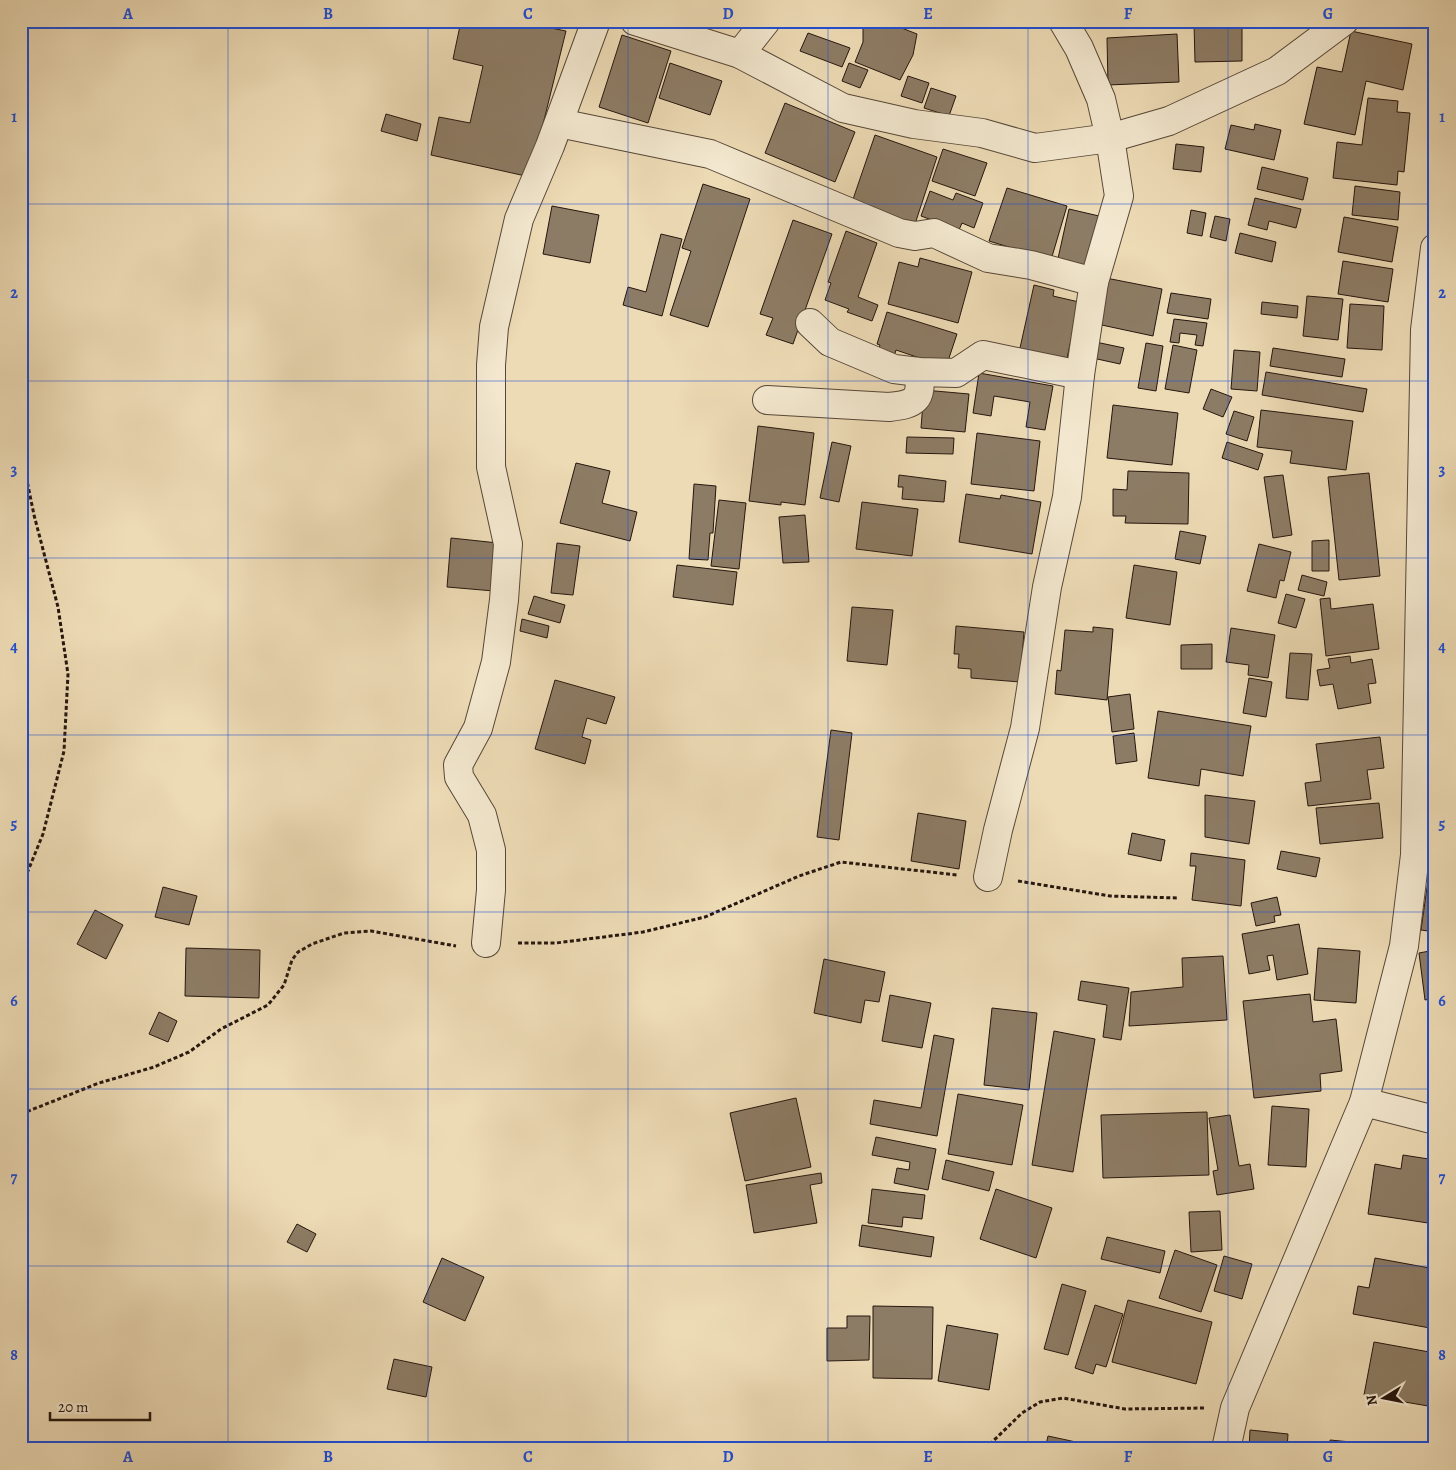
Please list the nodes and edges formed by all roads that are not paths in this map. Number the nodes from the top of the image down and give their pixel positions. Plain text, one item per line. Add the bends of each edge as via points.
1 (596, 21) edge
2 (635, 21) edge
3 (766, 21) edge
4 (1063, 21) edge
5 (1344, 21) edge
6 (740, 54) junction
7 (559, 123) junction
8 (1110, 138) junction
9 (1435, 248) edge
10 (1094, 282) junction
11 (810, 323) dead end
12 (919, 372) junction
13 (1080, 375) junction
14 (767, 400) dead end
15 (1428, 530) edge
16 (988, 877) road end
17 (486, 944) road end
18 (1364, 1102) junction
19 (1435, 1120) edge
20 (1226, 1449) edge

1 - 7 street
2 - 6 street
3 - 6 street
4 - 8 street via 1079,48 1100,98
5 - 8 street via 1277,71 1169,121
6 - 8 street via 843,108 914,124 982,133 1035,148
7 - 10 street via 710,154 899,233 915,236 934,233 988,258 1031,265
7 - 17 street via 519,219 494,327 490,466 508,544 504,600 496,662 478,728 458,765 459,777 482,815 491,850
8 - 10 street via 1119,196
9 - 15 street via 1425,330
10 - 13 street
11 - 12 street via 830,342 894,368
12 - 13 street via 956,373 983,355
12 - 14 street via 921,391 908,405 889,407
13 - 16 street via 1066,497 1047,587 1025,728
15 - 18 street via 1415,855 1404,946
18 - 19 street
18 - 20 street via 1234,1408

